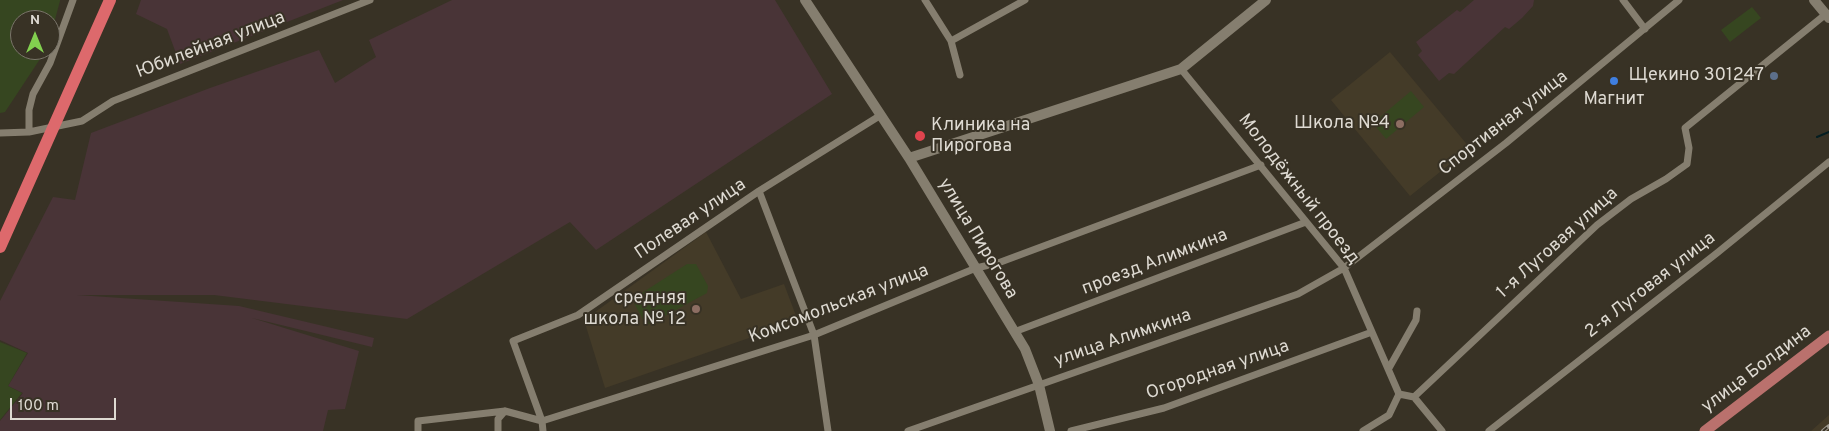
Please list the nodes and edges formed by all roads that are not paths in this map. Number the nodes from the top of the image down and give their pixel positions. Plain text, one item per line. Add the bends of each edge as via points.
1 (73, 0) edge
2 (110, 0) edge
3 (370, 0) edge
4 (805, 0) edge
5 (925, 0) edge
6 (1025, 0) edge
7 (1266, 0) edge
8 (1623, 0) edge
9 (1679, 0) edge
10 (1814, 0) edge
11 (1827, 16) edge
12 (1645, 29) junction
13 (951, 41) junction
14 (1181, 69) junction
15 (960, 75) dead end
16 (881, 115) junction
17 (29, 132) junction
18 (0, 133) edge
19 (909, 158) junction
20 (1829, 162) edge
21 (1261, 166) junction
22 (759, 192) junction
23 (1306, 222) junction
24 (0, 247) edge
25 (976, 268) junction
26 (1344, 268) junction
27 (1417, 310) dead end
28 (1014, 332) junction
29 (1372, 332) junction
30 (814, 335) junction
31 (1829, 336) edge
32 (1389, 368) junction
33 (1039, 385) junction
34 (1399, 394) junction
35 (1414, 397) junction
36 (505, 411) junction
37 (542, 421) junction
38 (418, 431) edge
39 (498, 431) edge
40 (543, 431) edge
41 (828, 431) edge
42 (908, 431) edge
43 (1050, 431) edge
44 (1071, 431) edge
45 (1365, 431) edge
46 (1442, 431) edge
47 (1489, 431) edge
48 (1706, 431) edge

1 - 17 street via 50,63 33,94
2 - 24 highway
3 - 17 street, Юбилейная улица via 113,101 82,121
4 - 16 street, улица Пирогова
5 - 13 street
6 - 13 street
7 - 14 street
8 - 12 street
9 - 12 street, Спортивная улица
10 - 11 street
11 - 35 street, 1-я Луговая улица via 1685,128 1689,148 1687,164 1597,224
12 - 26 street, Спортивная улица via 1506,143
13 - 15 street
14 - 19 street
14 - 21 street, Молодёжный проезд
16 - 19 street, улица Пирогова
16 - 22 street, Полевая улица
17 - 18 street, Юбилейная улица
19 - 25 street, улица Пирогова
20 - 47 street, 2-я Луговая улица
21 - 23 street, Молодёжный проезд
21 - 25 street, Комсомольская улица via 998,263
22 - 30 street
22 - 37 street, Полевая улица via 578,315 514,341
23 - 26 street, Молодёжный проезд
23 - 28 street, проезд Алимкина
25 - 28 street, улица Пирогова
25 - 30 street, Комсомольская улица
26 - 29 street, Молодёжный проезд
26 - 33 street, улица Алимкина via 1298,294
27 - 32 street via 1416,320
28 - 33 street, улица Пирогова
29 - 32 street, Молодёжный проезд
29 - 44 street, Огородная улица via 1164,408
30 - 37 street, Комсомольская улица
30 - 41 street
31 - 48 main road, улица Болдина
32 - 34 street, Молодёжный проезд
33 - 42 street, улица Алимкина
33 - 43 street, улица Пирогова
34 - 35 street
34 - 45 street via 1389,415
35 - 46 street
36 - 37 street
36 - 38 street via 418,421
36 - 39 street via 498,419
37 - 40 street

